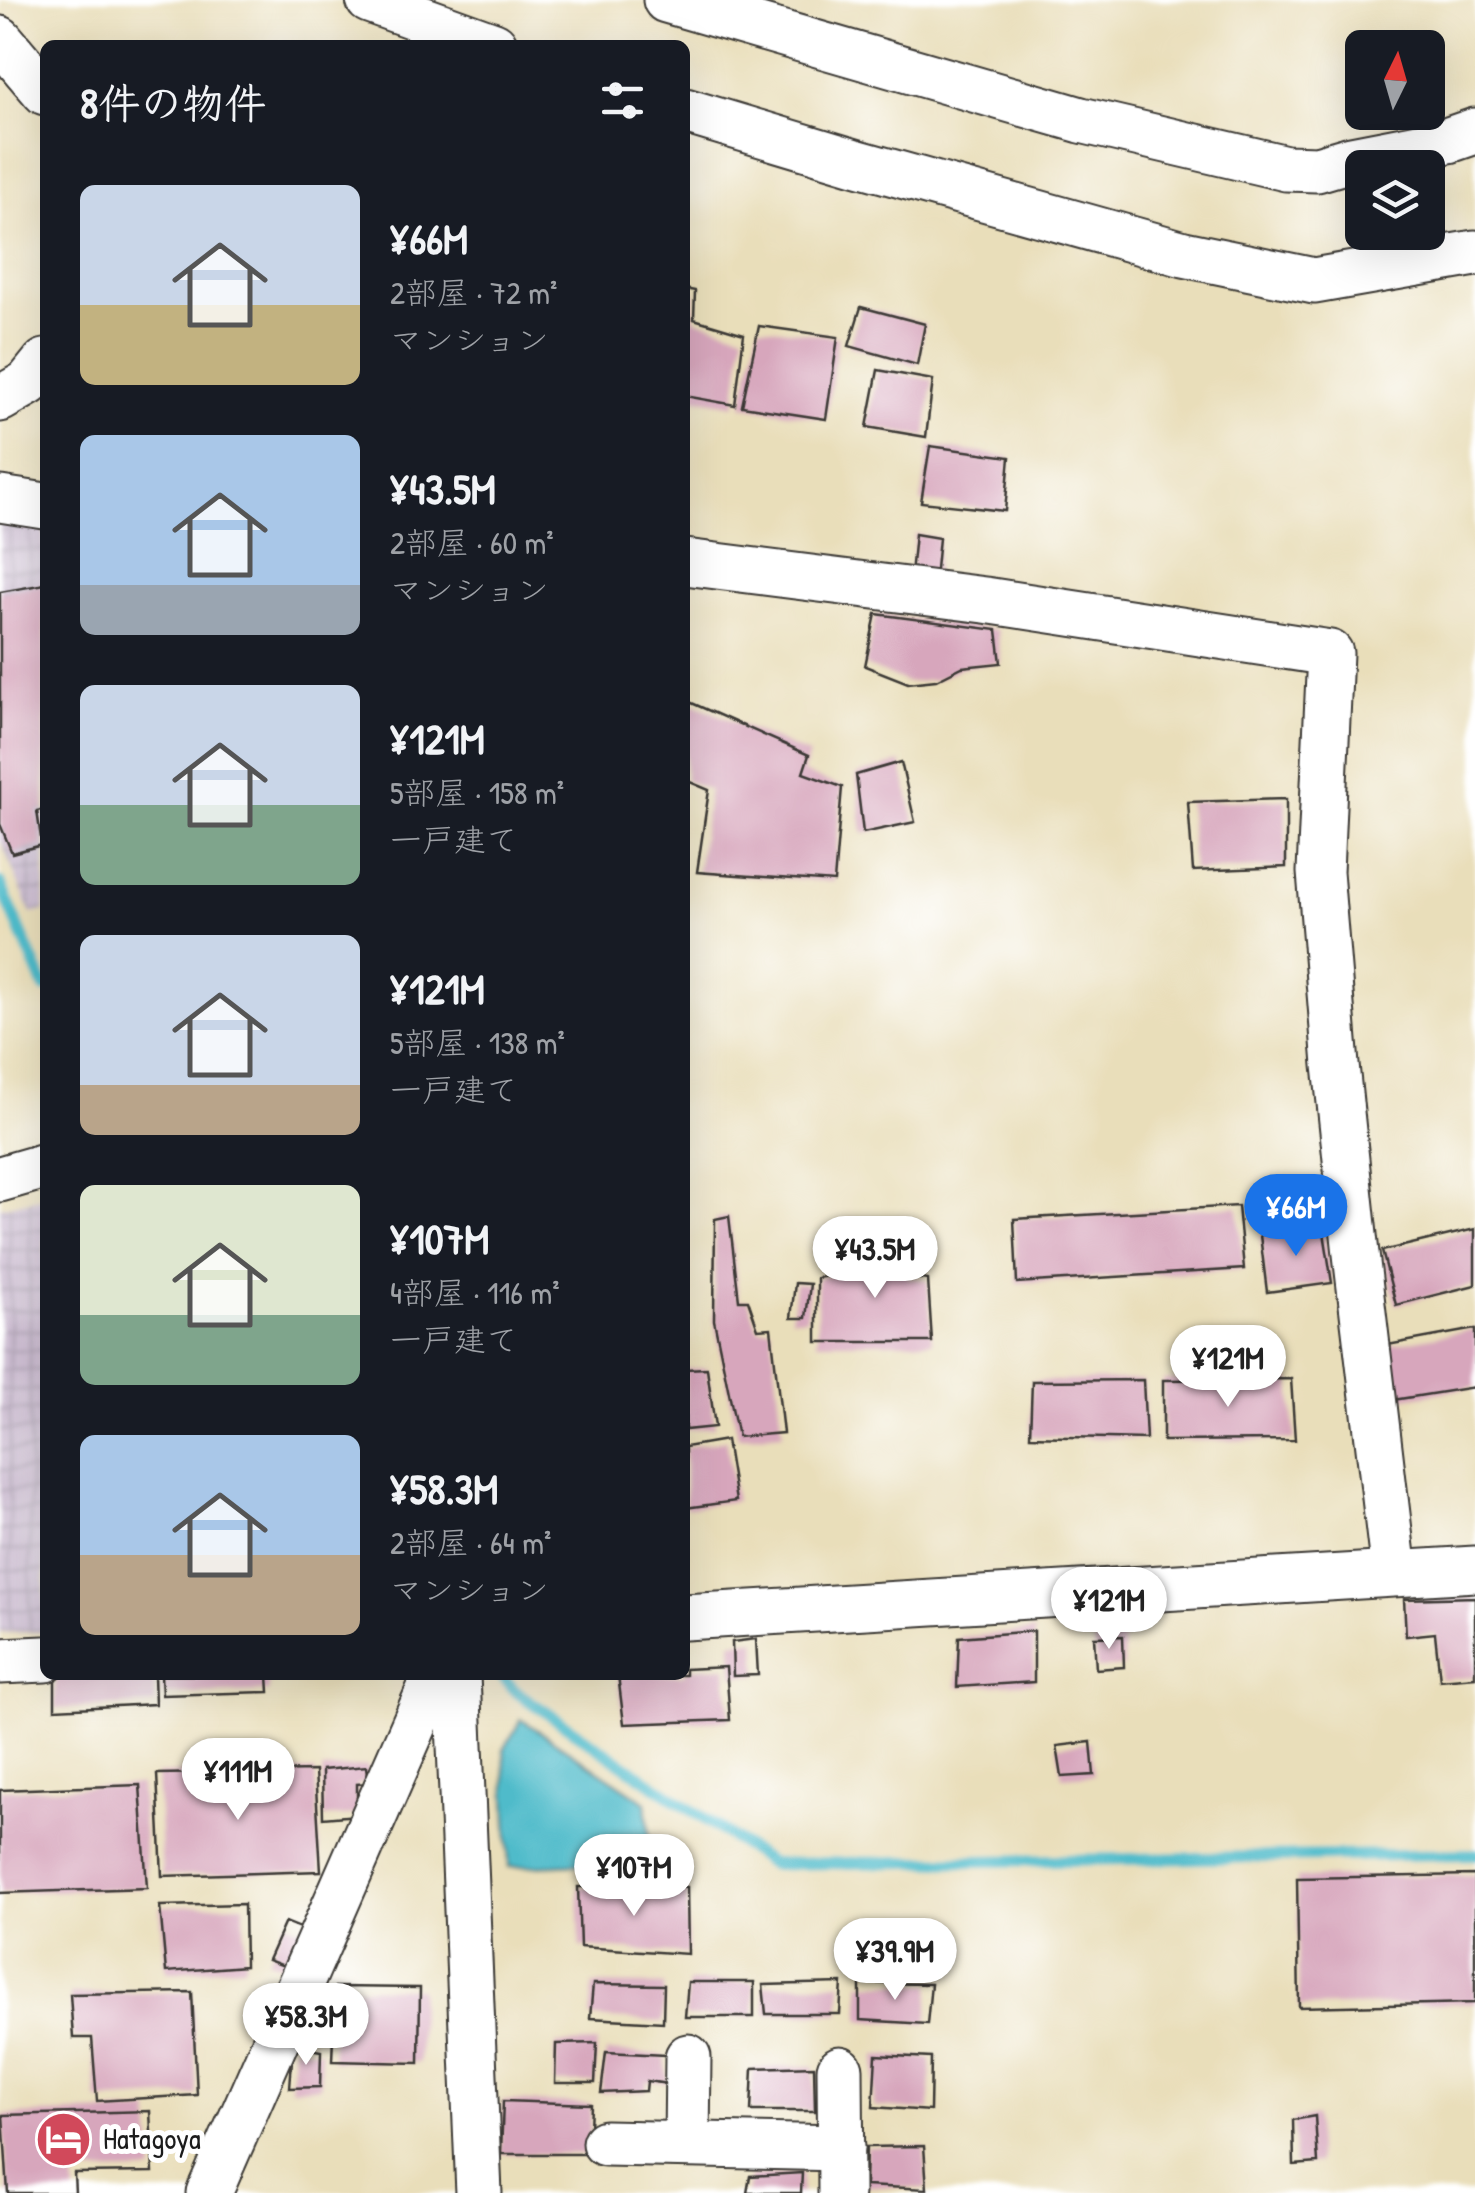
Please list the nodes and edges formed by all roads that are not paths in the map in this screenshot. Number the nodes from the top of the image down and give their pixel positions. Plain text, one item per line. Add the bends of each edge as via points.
1 (369, 0) edge
2 (666, 0) edge
3 (0, 39) edge
4 (480, 40) edge
5 (40, 86) edge
6 (690, 112) edge
7 (1475, 131) edge
8 (1475, 254) edge
9 (0, 499) edge
10 (40, 505) edge
11 (690, 563) edge
12 (40, 1167) edge
13 (0, 1179) edge
14 (1475, 1569) edge
15 (1394, 1573) junction
16 (690, 1617) edge
17 (40, 1658) edge
18 (0, 1661) edge
19 (434, 1680) edge
20 (457, 1680) edge
21 (688, 2058) dead end
22 (840, 2070) dead end
23 (605, 2142) dead end
24 (686, 2144) junction
25 (841, 2148) junction
26 (209, 2193) edge
27 (480, 2193) edge
28 (841, 2193) edge

1 - 4 street
2 - 7 street via 1081,120 1286,168 1317,169
3 - 5 street
6 - 8 street via 1184,254 1314,281
9 - 10 street
11 - 15 street via 1330,653 1320,872
12 - 13 street
14 - 15 street
15 - 16 street
17 - 18 street
19 - 26 street
20 - 27 street
21 - 24 street
22 - 25 street
23 - 24 street
24 - 25 street
25 - 28 street

